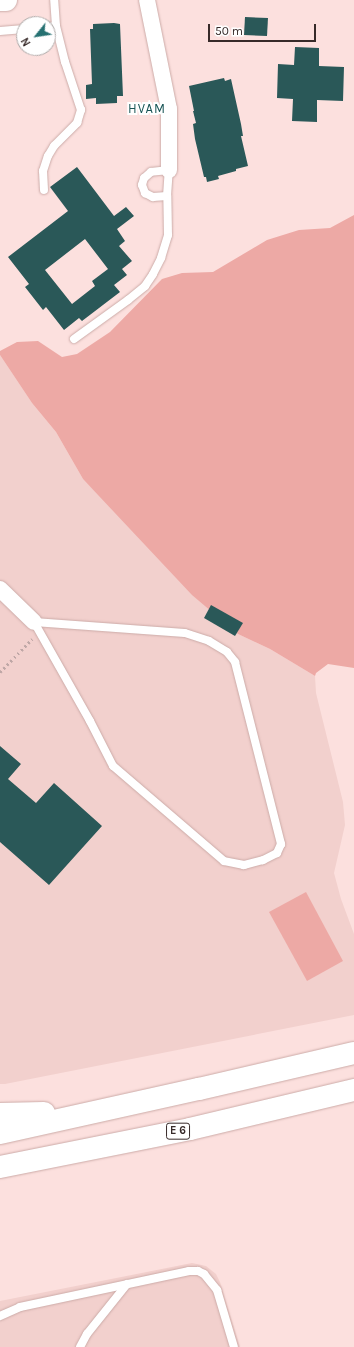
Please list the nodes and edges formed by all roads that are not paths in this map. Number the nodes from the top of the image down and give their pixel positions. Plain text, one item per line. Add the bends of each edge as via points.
1 (0, 0) edge
2 (6, 0) edge
3 (54, 0) edge
4 (147, 0) edge
5 (53, 16) edge
6 (16, 30) edge
7 (0, 31) edge
8 (56, 37) edge
9 (169, 170) junction
10 (44, 190) dead end
11 (167, 196) junction
12 (74, 340) dead end
13 (0, 589) edge
14 (37, 627) junction
15 (354, 1053) edge
16 (354, 1090) edge
17 (99, 1112) junction
18 (0, 1114) edge
19 (0, 1133) edge
20 (0, 1168) edge
21 (127, 1284) junction
22 (0, 1316) edge
23 (80, 1347) edge
24 (234, 1347) edge

1 - 2 main road
3 - 5 lane
4 - 9 street via 169,110
6 - 7 lane
8 - 10 lane via 81,110 78,124 54,146 48,156 43,171
9 - 11 lane
9 - 11 lane via 151,172 144,178 142,185 148,195
11 - 12 lane via 168,235 162,258 153,274 145,286
13 - 14 street
14 - 14 lane via 185,633 209,641 227,652 235,662 281,844 276,853 244,865 224,861 113,766
15 - 17 main road
16 - 20 main road, E 6 via 190,1129
17 - 18 main road
17 - 19 main road
21 - 22 lane via 20,1307
21 - 23 lane via 87,1334
21 - 24 lane via 189,1271 204,1274 216,1290

